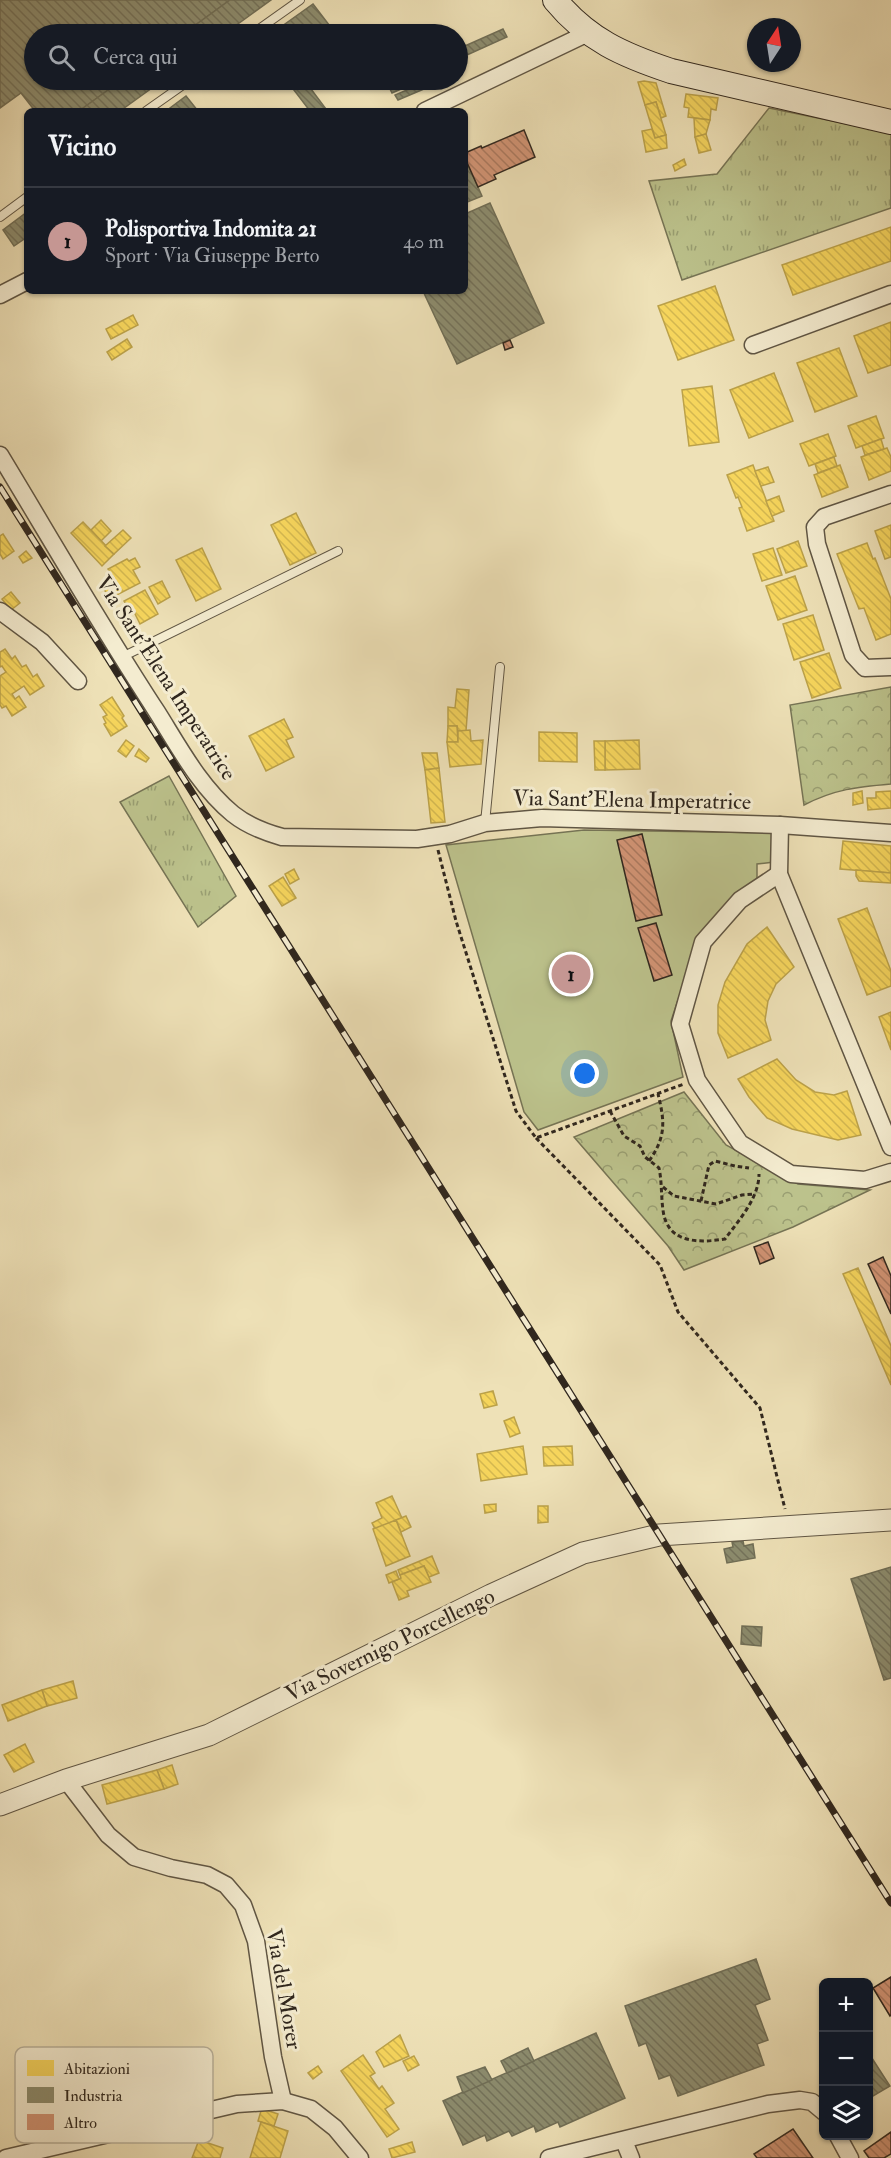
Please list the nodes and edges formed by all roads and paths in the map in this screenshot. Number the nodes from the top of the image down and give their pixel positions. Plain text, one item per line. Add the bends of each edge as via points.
1 (300, 0) edge
2 (555, 0) edge
3 (266, 24) edge
4 (588, 33) junction
5 (176, 90) edge
6 (150, 108) edge
7 (431, 108) edge
8 (891, 122) edge
9 (24, 199) edge
10 (0, 217) edge
11 (24, 283) edge
12 (891, 294) edge
13 (0, 295) edge
14 (753, 345) dead end
15 (0, 455) edge
16 (891, 494) edge
17 (338, 551) dead end
18 (0, 611) edge
19 (122, 657) junction
20 (891, 667) edge
21 (500, 668) dead end
22 (78, 681) dead end
23 (485, 823) junction
24 (780, 825) junction
25 (891, 833) edge
26 (434, 837) junction
27 (779, 873) junction
28 (697, 1080) junction
29 (658, 1094) junction
30 (610, 1111) junction
31 (536, 1138) junction
32 (891, 1147) edge
33 (649, 1161) junction
34 (891, 1172) edge
35 (663, 1187) junction
36 (754, 1194) junction
37 (701, 1201) junction
38 (891, 1520) edge
39 (789, 1526) junction
40 (66, 1780) junction
41 (0, 1805) edge
42 (283, 2101) junction
43 (819, 2108) edge
44 (213, 2110) edge
45 (840, 2140) edge
46 (624, 2141) junction
47 (70, 2143) edge
48 (6, 2158) edge
49 (360, 2158) edge
50 (549, 2158) edge
51 (631, 2158) edge
52 (850, 2158) edge

1 - 3 lane
2 - 4 main road
4 - 7 street
4 - 8 main road via 610,48 671,71
5 - 6 lane
9 - 10 lane
11 - 13 street
12 - 14 street
15 - 19 street, Via Sant'Elena Imperatrice
16 - 20 street via 824,517 815,527 853,655 866,668
17 - 19 lane
18 - 22 street via 42,642
19 - 26 street, Via Sant'Elena Imperatrice via 202,781 231,813 248,825 282,837
21 - 23 lane
23 - 24 street, Via Sant'Elena Imperatrice via 542,818
23 - 26 street, Via Sant'Elena Imperatrice
24 - 25 street, Via Sant'Elena Imperatrice
24 - 27 street
26 - 31 path via 456,921 516,1111
27 - 28 street via 740,900 703,942 680,1024
27 - 32 street
28 - 29 path
28 - 34 street via 740,1143 791,1173 865,1180
29 - 30 path
29 - 33 path via 663,1130 660,1145
30 - 31 path
30 - 33 path via 624,1136 640,1146
31 - 39 path via 660,1265 678,1312 760,1408
33 - 35 path via 659,1168
35 - 36 path via 663,1212 668,1226 686,1240 705,1242 725,1239
35 - 37 path via 674,1196
36 - 37 path via 716,1204
36 - 37 path via 759,1169 715,1161 709,1165
38 - 39 street, Via Sovernigo Porcellengo
39 - 40 street, Via Sovernigo Porcellengo via 660,1535 583,1552 208,1735
40 - 41 street, Via Sovernigo Porcellengo
40 - 42 street, Via del Morer via 108,1835 134,1857 207,1875 226,1885 243,1905 256,1941
42 - 44 street
42 - 49 street via 311,2109 335,2128
43 - 46 street via 800,2100 768,2104
45 - 52 street
46 - 50 street
46 - 51 street
47 - 48 street

